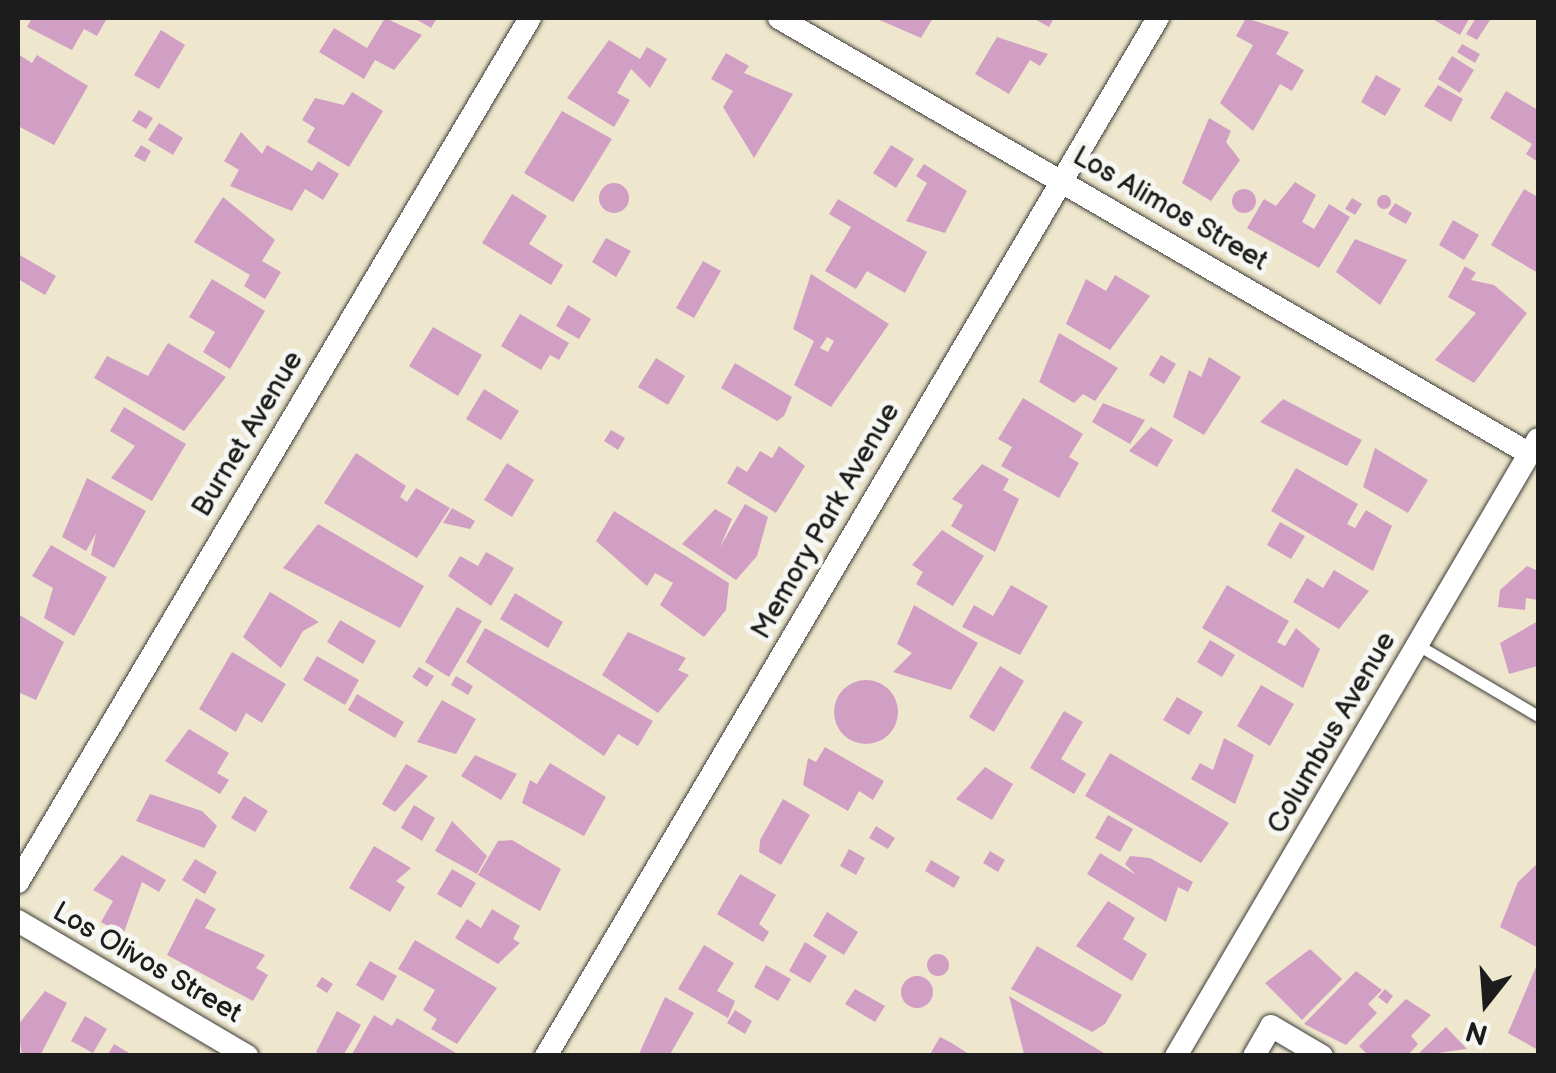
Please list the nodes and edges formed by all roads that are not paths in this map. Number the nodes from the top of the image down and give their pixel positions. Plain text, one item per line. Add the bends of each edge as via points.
1 (530, 18) edge
2 (779, 18) edge
3 (1158, 18) edge
4 (1062, 180) junction
5 (1534, 447) edge
6 (1418, 645) junction
7 (1538, 716) edge
8 (18, 882) edge
9 (18, 922) edge
10 (247, 1056) edge
11 (546, 1056) edge
12 (1176, 1056) edge
13 (1254, 1056) edge
14 (1322, 1056) edge

1 - 8 street, Burnet Avenue
2 - 4 street, Los Alimos Street
3 - 4 street, Memory Park Avenue
4 - 5 street, Los Alimos Street
4 - 11 street, Memory Park Avenue
5 - 6 street, Columbus Avenue
6 - 7 lane
6 - 12 street, Columbus Avenue
9 - 10 street, Los Olivos Street
13 - 14 street via 1271,1026

